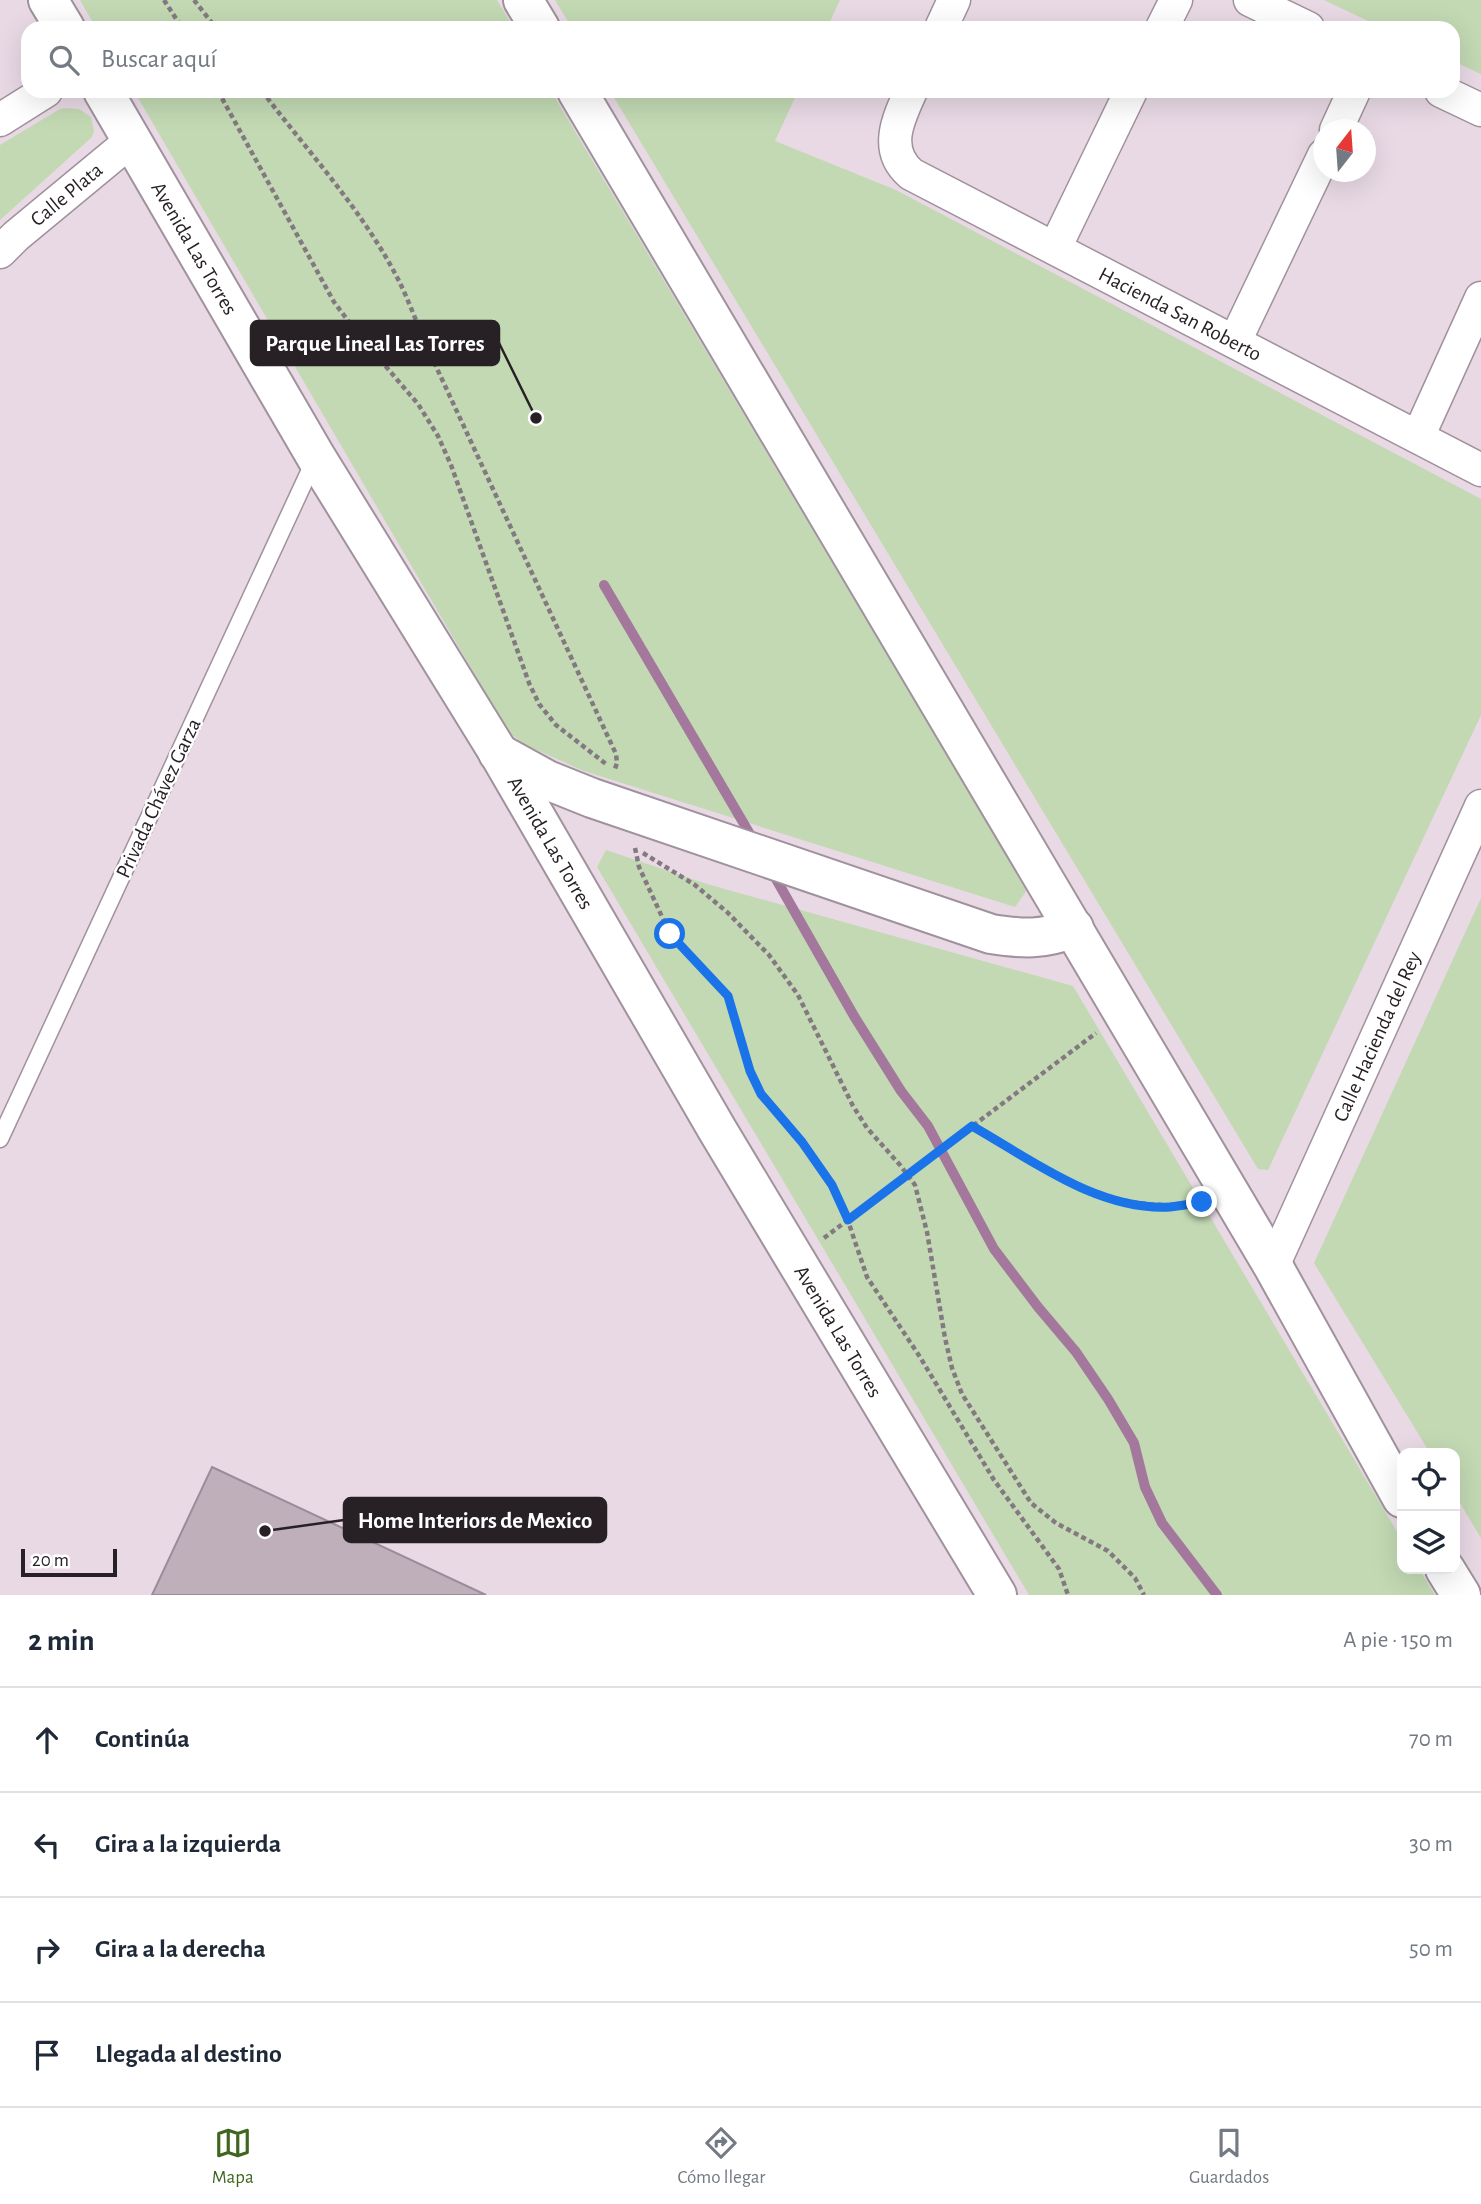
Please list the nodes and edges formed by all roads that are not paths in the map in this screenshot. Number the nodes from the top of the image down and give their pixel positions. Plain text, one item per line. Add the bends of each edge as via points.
1 (48, 0) edge
2 (523, 0) edge
3 (954, 0) edge
4 (1176, 0) edge
5 (1250, 0) edge
6 (61, 21) edge
7 (536, 21) edge
8 (944, 21) edge
9 (1166, 21) edge
10 (1294, 21) edge
11 (35, 98) edge
12 (107, 98) edge
13 (581, 98) edge
14 (908, 98) edge
15 (1128, 98) edge
16 (1351, 98) edge
17 (1456, 98) edge
18 (1481, 110) edge
19 (1341, 119) edge
20 (0, 120) edge
21 (132, 140) junction
22 (1313, 178) edge
23 (1055, 248) junction
24 (0, 252) edge
25 (1481, 298) edge
26 (1235, 341) junction
27 (1418, 437) junction
28 (316, 457) junction
29 (1481, 470) edge
30 (498, 752) junction
31 (603, 785) junction
32 (1481, 806) edge
33 (544, 833) junction
34 (1074, 928) junction
35 (0, 1139) edge
36 (1273, 1266) junction
37 (1397, 1488) edge
38 (1448, 1574) edge
39 (997, 1595) edge
40 (1461, 1595) edge

1 - 6 street
2 - 7 street
3 - 8 street
4 - 9 street
5 - 10 street
11 - 20 street
12 - 21 street, Avenida Las Torres
13 - 34 street
14 - 23 street, Hacienda San Roberto via 898,118 894,144 897,157 911,174
15 - 23 street
16 - 19 street
17 - 18 street
21 - 24 street, Calle Plata
21 - 28 street, Avenida Las Torres
22 - 26 street
23 - 26 street, Hacienda San Roberto
25 - 27 street
26 - 27 street, Hacienda San Roberto
27 - 29 street, Hacienda San Roberto
28 - 30 street, Avenida Las Torres
28 - 35 lane, Privada Chávez Garza
30 - 31 street via 547,780
30 - 33 street, Avenida Las Torres
31 - 33 street
31 - 34 street via 991,934 1027,939
32 - 36 street, Calle Hacienda del Rey
33 - 39 street, Avenida Las Torres
34 - 36 street
36 - 37 street
38 - 40 street

